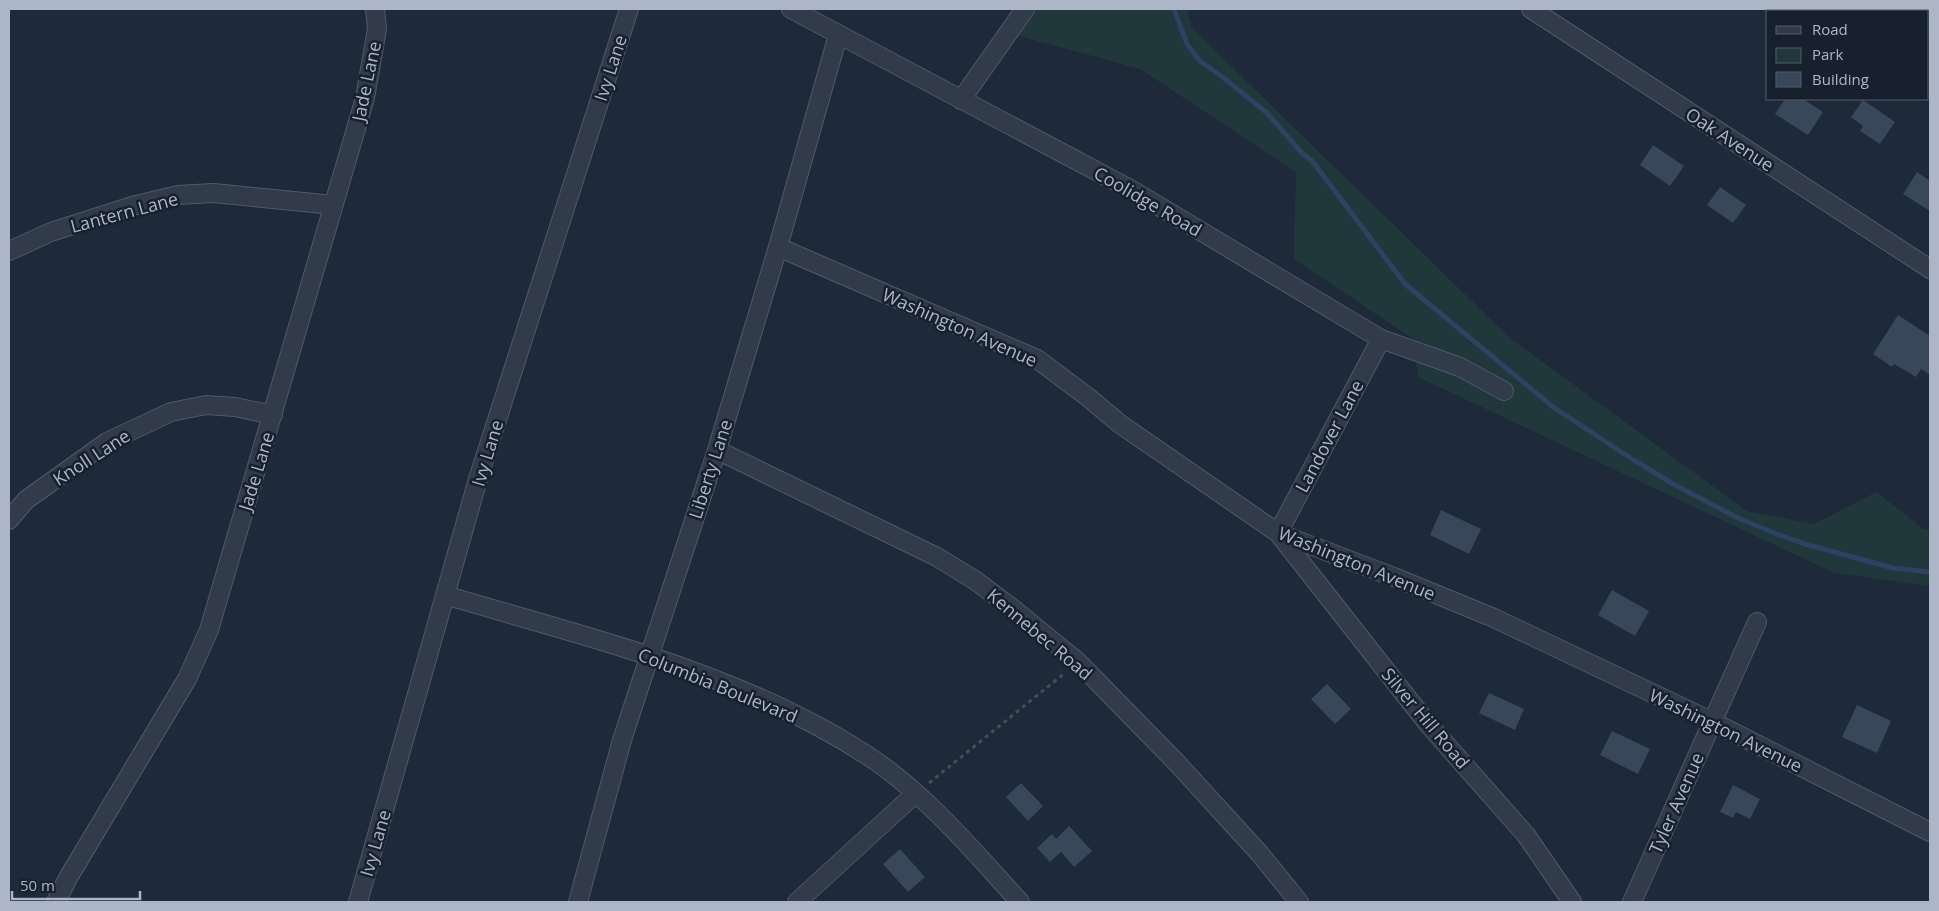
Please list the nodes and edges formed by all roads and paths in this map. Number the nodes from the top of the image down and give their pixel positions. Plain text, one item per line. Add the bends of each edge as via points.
1 (375, 9) edge
2 (629, 9) edge
3 (791, 9) edge
4 (1025, 9) edge
5 (1531, 9) edge
6 (838, 35) junction
7 (961, 100) junction
8 (333, 205) junction
9 (778, 247) junction
10 (9, 251) edge
11 (1930, 269) edge
12 (1380, 339) junction
13 (1504, 391) dead end
14 (273, 415) junction
15 (717, 450) junction
16 (9, 520) edge
17 (1278, 533) junction
18 (445, 595) junction
19 (1757, 622) dead end
20 (649, 656) junction
21 (1078, 662) junction
22 (1712, 722) junction
23 (916, 793) junction
24 (1930, 832) edge
25 (56, 902) edge
26 (358, 902) edge
27 (578, 902) edge
28 (797, 902) edge
29 (1020, 902) edge
30 (1299, 902) edge
31 (1572, 902) edge
32 (1632, 902) edge

1 - 8 street, Jade Lane via 377,29 365,98
2 - 18 street, Ivy Lane via 478,479
3 - 6 street, Coolidge Road
4 - 7 street
5 - 11 street, Oak Avenue
6 - 7 street, Coolidge Road
6 - 9 street, Liberty Lane
7 - 12 street, Coolidge Road via 1132,190
8 - 10 street, Lantern Lane via 213,193 178,196 132,206 51,232
8 - 14 street, Jade Lane
9 - 15 street, Liberty Lane
9 - 17 street, Washington Avenue via 1037,359 1120,424
12 - 13 street, Coolidge Road via 1460,367
12 - 17 street, Landover Lane
14 - 16 street, Knoll Lane via 206,405 171,412 107,442 26,500
14 - 25 street, Jade Lane via 208,630 187,679
15 - 20 street, Liberty Lane
15 - 21 street, Kennebec Road via 937,557 1012,608
17 - 22 street, Washington Avenue via 1494,618
17 - 31 street, Silver Hill Road via 1428,724 1526,835
18 - 20 street, Columbia Boulevard
18 - 26 street, Ivy Lane
19 - 22 street, Tyler Avenue
20 - 23 street, Columbia Boulevard via 769,701 823,728 878,763
20 - 27 street, Liberty Lane via 622,740
21 - 23 path
21 - 30 street, Kennebec Road via 1176,762
22 - 24 street, Washington Avenue
22 - 32 street, Tyler Avenue
23 - 28 street
23 - 29 street, Columbia Boulevard

